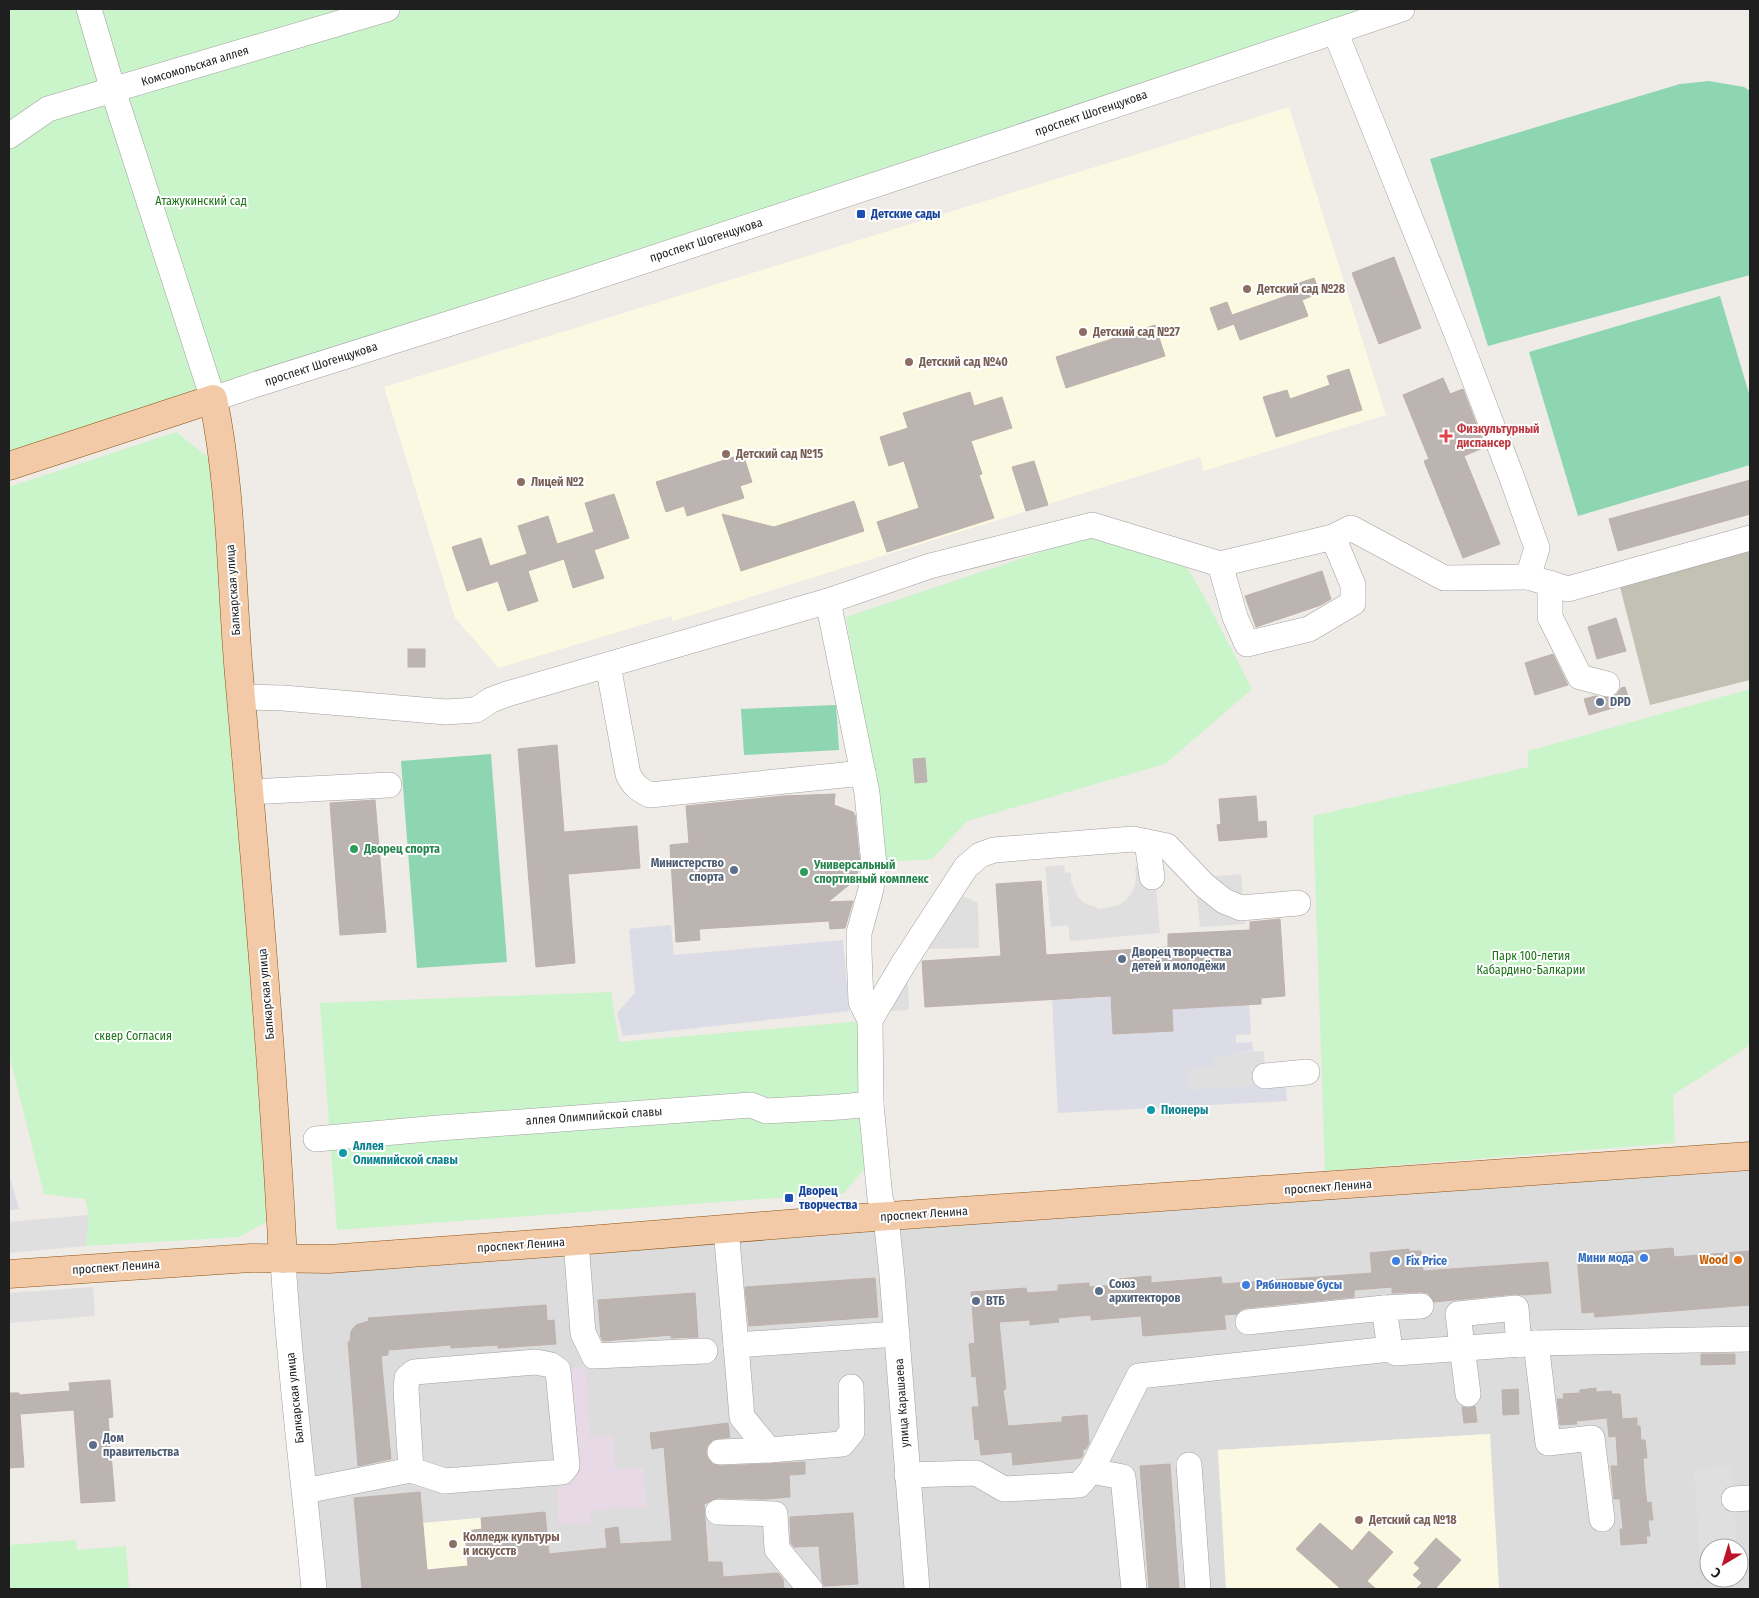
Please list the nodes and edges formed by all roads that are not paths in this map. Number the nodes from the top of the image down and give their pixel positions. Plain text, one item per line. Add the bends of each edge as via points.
1 (89, 9) edge
2 (387, 9) edge
3 (1402, 9) edge
4 (1334, 31) junction
5 (113, 90) junction
6 (9, 136) edge
7 (214, 399) junction
8 (9, 466) edge
9 (1333, 537) junction
10 (1750, 538) edge
11 (1220, 564) junction
12 (1539, 580) junction
13 (828, 602) junction
14 (608, 665) junction
15 (1607, 684) dead end
16 (241, 697) junction
17 (863, 773) junction
18 (389, 785) dead end
19 (249, 792) junction
20 (1147, 842) junction
21 (1152, 877) dead end
22 (1298, 903) dead end
23 (870, 1020) junction
24 (1307, 1072) dead end
25 (1265, 1076) dead end
26 (871, 1104) junction
27 (316, 1139) dead end
28 (1750, 1156) edge
29 (886, 1217) junction
30 (726, 1228) junction
31 (576, 1241) junction
32 (283, 1259) junction
33 (9, 1274) edge
34 (1421, 1306) dead end
35 (1384, 1308) junction
36 (1248, 1322) dead end
37 (897, 1334) junction
38 (1750, 1340) edge
39 (1528, 1344) junction
40 (736, 1345) junction
41 (1462, 1348) junction
42 (1390, 1349) junction
43 (705, 1351) dead end
44 (851, 1387) dead end
45 (1468, 1394) dead end
46 (742, 1417) junction
47 (769, 1450) junction
48 (1190, 1465) dead end
49 (411, 1470) junction
50 (1091, 1471) junction
51 (908, 1475) junction
52 (306, 1491) junction
53 (718, 1512) dead end
54 (1602, 1519) dead end
55 (314, 1589) edge
56 (810, 1589) edge
57 (917, 1589) edge
58 (1134, 1589) edge
59 (1198, 1589) edge

1 - 5 street
2 - 5 street, Комсомольская аллея
3 - 4 street, проспект Шогенцукова
4 - 7 street, проспект Шогенцукова via 988,148
4 - 12 street via 1462,347 1537,548
5 - 6 street, Комсомольская аллея via 48,109
5 - 7 street
7 - 8 main road, проспект Шогенцукова
7 - 16 main road, Балкарская улица via 226,473
9 - 11 street
9 - 11 street via 1353,584 1353,603 1308,629 1282,636 1247,644 1235,617
9 - 12 street via 1351,528 1444,578
10 - 12 street via 1568,589
11 - 13 street via 1092,525 930,566
12 - 15 street via 1550,617 1580,677
13 - 14 street
13 - 17 street
14 - 16 street via 506,694 476,710 446,712
14 - 17 street via 628,774 634,785 650,795
16 - 19 main road, Балкарская улица
17 - 23 street via 874,865 859,933 859,952 861,1002
18 - 19 street
19 - 32 main road, Балкарская улица via 272,1057
20 - 21 street
20 - 22 street via 1167,846 1204,885 1241,908
20 - 23 street via 1133,839 994,850 974,860 966,867 951,902
23 - 26 street, улица Карашаева
24 - 25 street
26 - 27 street, аллея Олимпийской славы via 766,1111 751,1105
26 - 29 street, улица Карашаева via 880,1198
28 - 29 main road, проспект Ленина
29 - 30 main road, проспект Ленина
29 - 37 street, улица Карашаева
30 - 31 main road, проспект Ленина
30 - 40 street
31 - 32 main road, проспект Ленина via 329,1259
31 - 43 street via 583,1334 594,1356
32 - 33 main road, проспект Ленина via 251,1258
32 - 52 street, Балкарская улица
34 - 35 street
35 - 36 street
35 - 42 street
37 - 40 street
37 - 51 street, улица Карашаева
38 - 39 street
39 - 41 street
39 - 41 street via 1516,1308 1458,1314
39 - 54 street via 1548,1444 1592,1438
40 - 46 street
41 - 42 street via 1396,1353
41 - 45 street
42 - 50 street via 1139,1376
44 - 47 street via 852,1432 842,1444
46 - 47 street
46 - 47 street via 730,1451
48 - 59 street
49 - 49 street via 445,1481 562,1472 567,1466 558,1370 536,1362 414,1372 408,1378 406,1389
49 - 52 street
50 - 51 street via 1079,1485 1004,1489 976,1473
50 - 58 street via 1123,1477
51 - 57 street, улица Карашаева
52 - 55 street, Балкарская улица
53 - 56 street via 775,1514 777,1549

